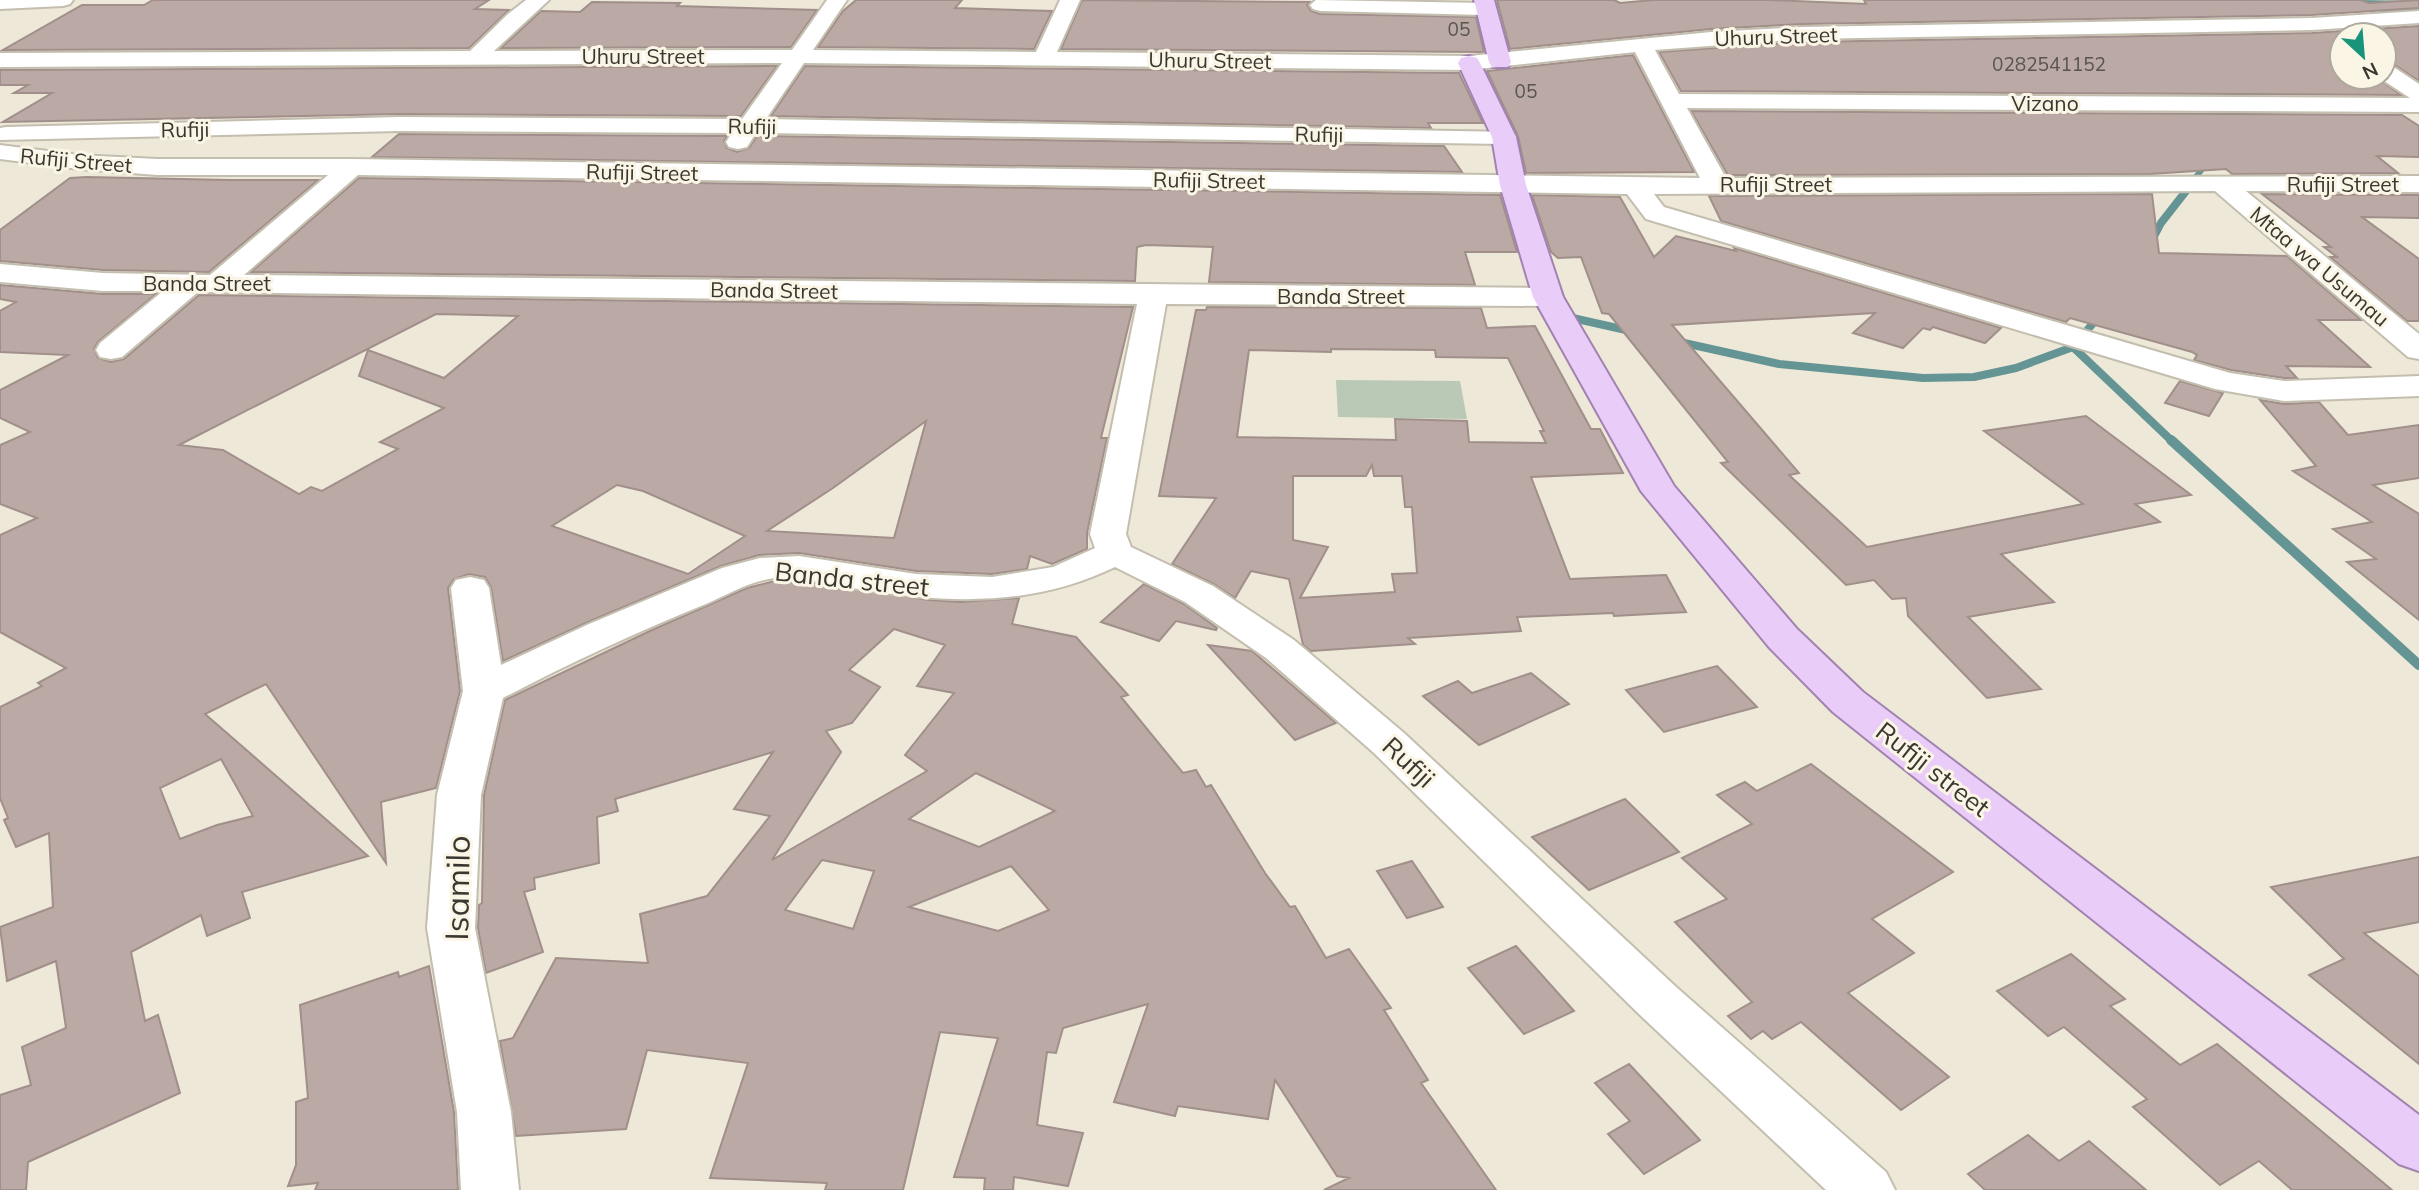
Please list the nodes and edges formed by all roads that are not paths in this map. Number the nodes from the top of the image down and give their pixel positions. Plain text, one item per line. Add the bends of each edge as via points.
1 (63, 0) edge
2 (539, 0) edge
3 (836, 0) edge
4 (1070, 0) edge
5 (0, 3) edge
6 (1484, 3) edge
7 (1320, 5) dead end
8 (2278, 6) dead end
9 (2419, 16) edge
10 (2312, 24) junction
11 (2328, 34) edge
12 (1647, 54) junction
13 (800, 56) junction
14 (476, 57) junction
15 (1044, 58) junction
16 (0, 60) edge
17 (1500, 62) junction
18 (1469, 63) junction
19 (2398, 80) edge
20 (2419, 94) edge
21 (1671, 101) junction
22 (2419, 105) edge
23 (750, 125) junction
24 (0, 134) edge
25 (1504, 137) junction
26 (0, 152) edge
27 (352, 167) junction
28 (716, 173) junction
29 (2217, 183) junction
30 (2419, 184) edge
31 (1513, 185) junction
32 (1717, 185) junction
33 (1635, 186) junction
34 (0, 273) edge
35 (204, 283) junction
36 (1153, 295) junction
37 (1548, 297) junction
38 (2419, 349) edge
39 (111, 350) dead end
40 (2419, 386) edge
41 (1115, 553) junction
42 (470, 588) dead end
43 (484, 691) junction
44 (2419, 1147) edge
45 (490, 1190) edge
46 (1866, 1190) edge

1 - 5 street
2 - 14 street
3 - 13 street
4 - 15 street
6 - 7 street
6 - 17 main road
8 - 10 street
9 - 10 street, Uhuru Street
10 - 11 street
10 - 12 street, Uhuru Street via 1803,33 1710,38
12 - 17 street, Uhuru Street
12 - 21 street
13 - 14 street, Uhuru Street
13 - 15 street, Uhuru Street
13 - 23 street
14 - 16 street, Uhuru Street
15 - 18 street, Uhuru Street
17 - 18 street, Uhuru Street
18 - 25 main road, Rufiji street
19 - 20 street
21 - 22 street, Vizano
21 - 32 street
23 - 24 street, Rufiji via 400,124
23 - 25 street, Rufiji
23 - 28 street
25 - 31 main road, Rufiji street
26 - 27 street, Rufiji Street via 157,167
27 - 28 street, Rufiji Street
27 - 35 street
28 - 31 street, Rufiji Street
29 - 30 street, Rufiji Street
29 - 32 street, Rufiji Street
29 - 38 street, Mtaa wa Usumau
31 - 33 street, Rufiji Street
31 - 37 main road, Rufiji street
32 - 33 street, Rufiji Street
33 - 40 street via 1655,213 2226,382 2284,391
34 - 35 street, Banda Street via 103,282
35 - 36 street, Banda Street
35 - 39 street
36 - 37 street, Banda Street
36 - 41 street via 1108,534
37 - 44 main road, Rufiji street via 1659,491 1783,638 1848,702
41 - 43 street, Banda street via 1066,575 1007,586 948,589 780,567 735,574 608,629
41 - 46 street, Rufiji via 1199,594 1290,657 1389,743 1657,1000
42 - 43 street, Isamilo
43 - 45 street, Isamilo via 459,795 451,928 484,1112

